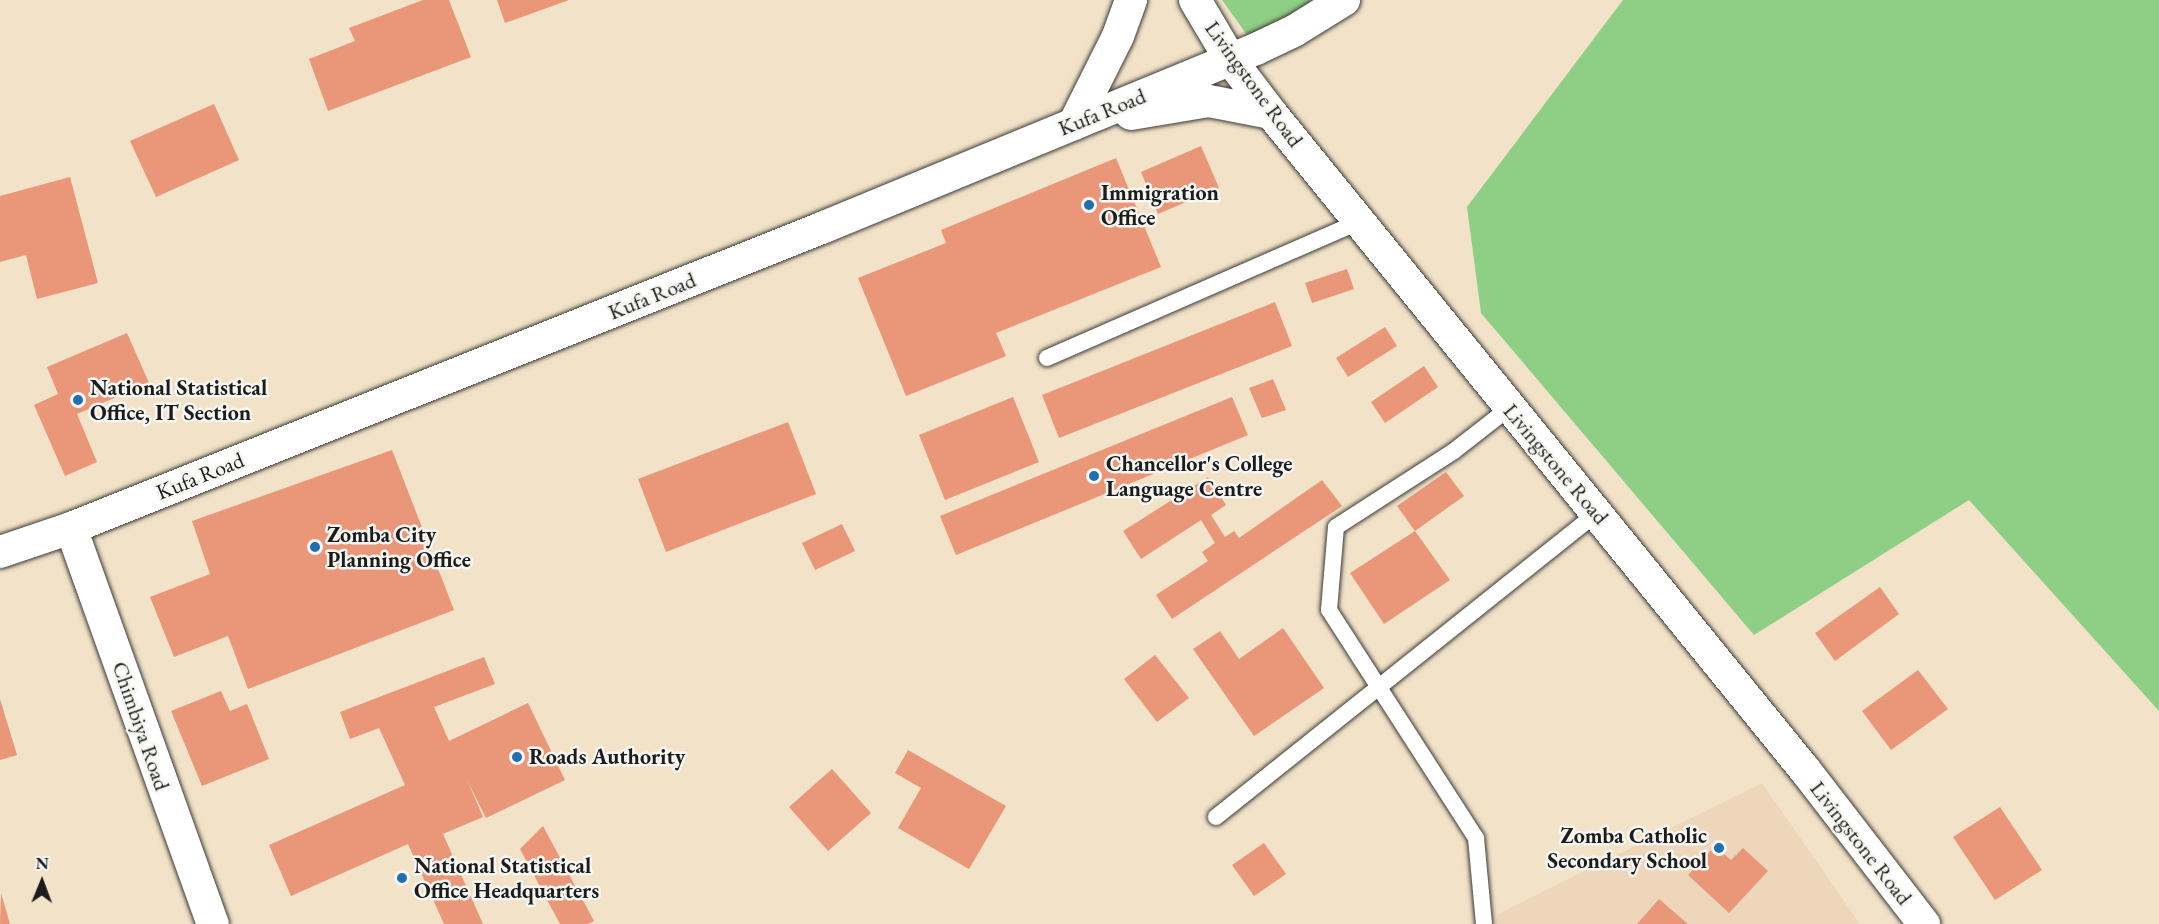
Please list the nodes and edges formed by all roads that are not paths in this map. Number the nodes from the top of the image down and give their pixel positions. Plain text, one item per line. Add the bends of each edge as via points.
1 (1131, 0) edge
2 (1195, 0) edge
3 (1344, 0) edge
4 (1230, 59) junction
5 (1271, 113) junction
6 (1074, 124) junction
7 (1358, 222) junction
8 (1047, 358) dead end
9 (1509, 408) junction
10 (1597, 513) junction
11 (71, 528) junction
12 (0, 552) edge
13 (1380, 686) junction
14 (1216, 817) dead end
15 (213, 924) edge
16 (1484, 924) edge
17 (1924, 924) edge

1 - 6 street via 1118,36
2 - 4 street, Livingstone Road
3 - 4 street, Kufa Road via 1294,31
4 - 5 street, Livingstone Road
4 - 6 street, Kufa Road
5 - 6 street via 1209,101
5 - 7 street, Livingstone Road
6 - 11 street, Kufa Road
7 - 8 lane
7 - 9 street, Livingstone Road
9 - 10 street, Livingstone Road
9 - 13 lane via 1454,451 1336,527 1329,610
10 - 13 lane
10 - 17 street, Livingstone Road
11 - 12 street, Kufa Road
11 - 15 street, Chimbiya Road
13 - 14 lane
13 - 16 lane via 1476,838

